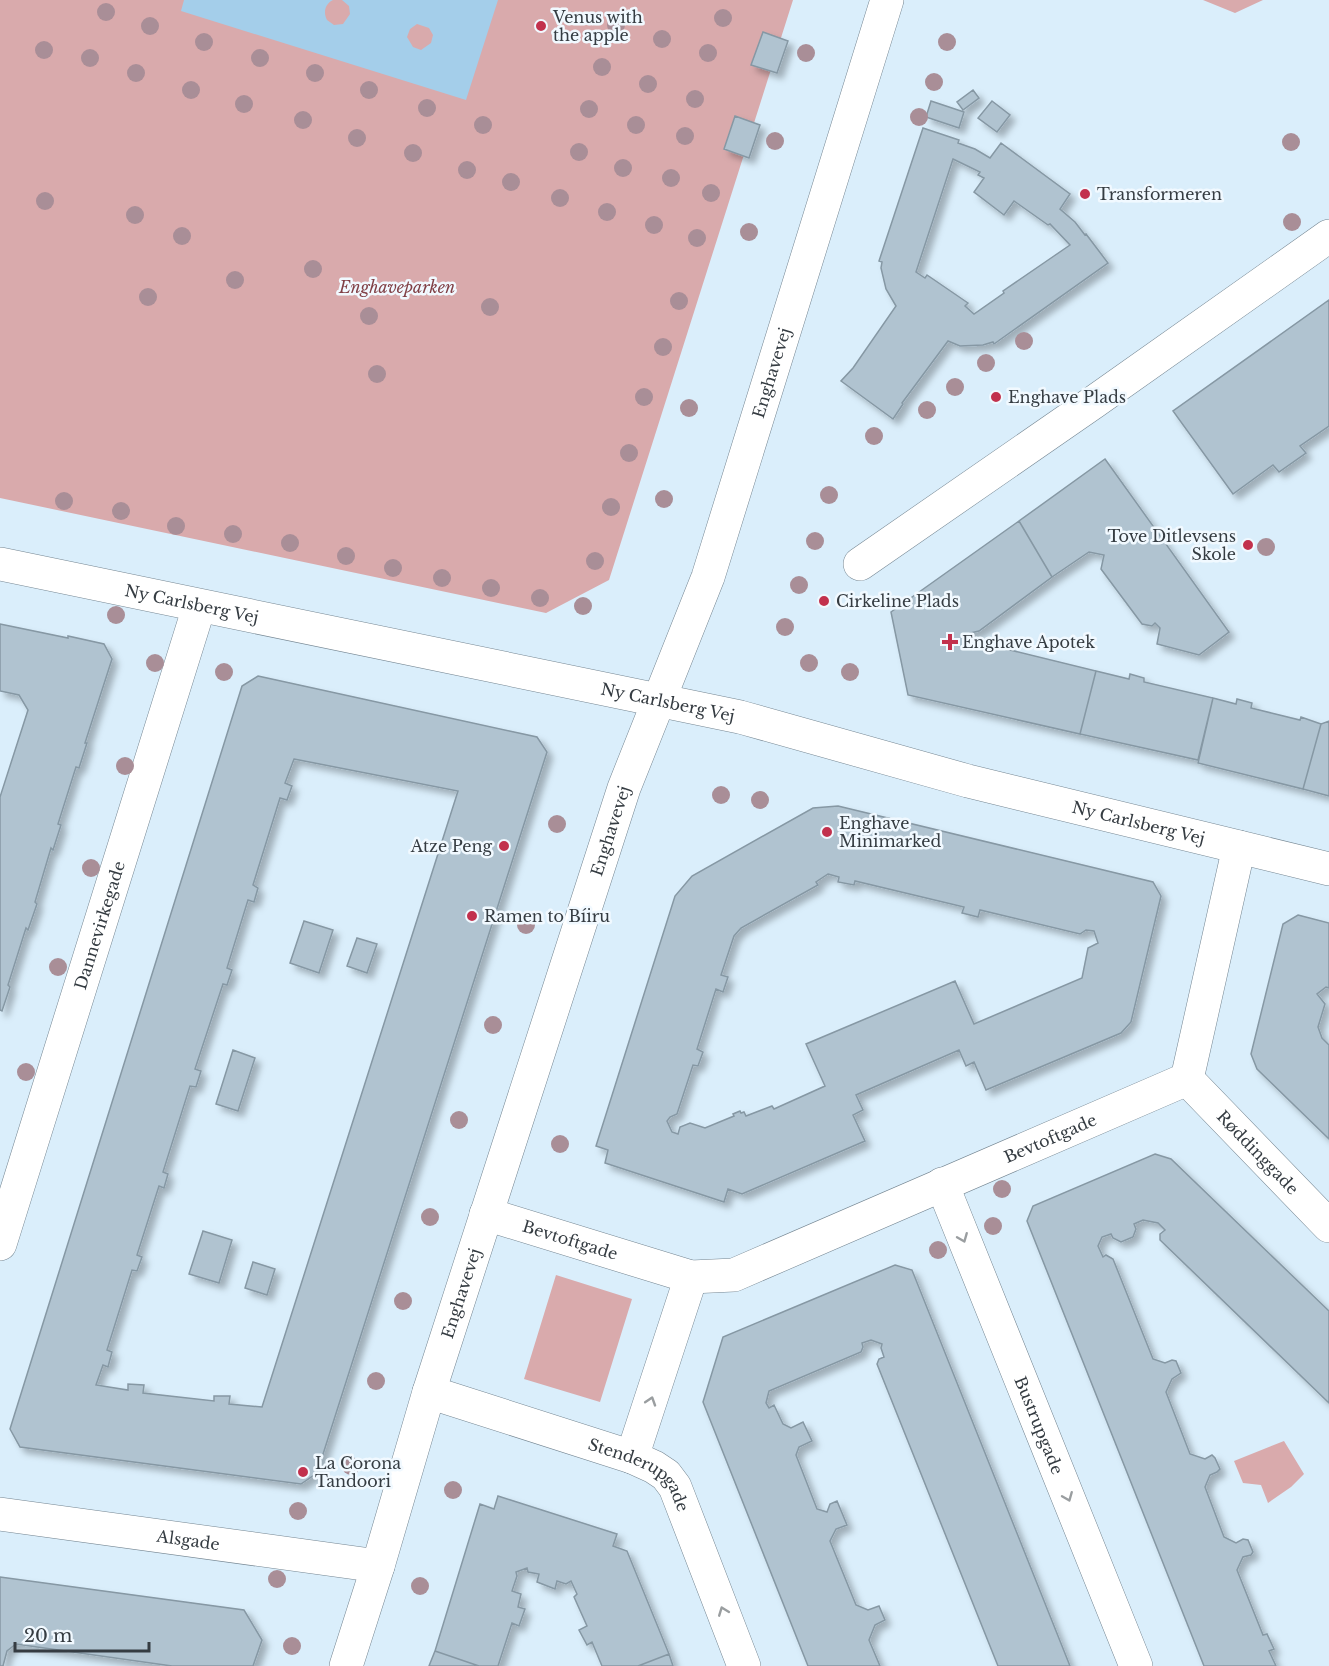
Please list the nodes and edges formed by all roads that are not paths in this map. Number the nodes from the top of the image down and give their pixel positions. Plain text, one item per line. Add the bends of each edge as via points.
1 (887, 0) edge
2 (1329, 236) edge
3 (0, 564) edge
4 (860, 564) dead end
5 (199, 607) junction
6 (658, 702) junction
7 (1239, 847) junction
8 (1329, 869) edge
9 (1187, 1079) junction
10 (942, 1184) junction
11 (486, 1214) junction
12 (1329, 1226) edge
13 (0, 1244) edge
14 (691, 1277) junction
15 (429, 1392) junction
16 (632, 1457) junction
17 (0, 1514) edge
18 (378, 1566) junction
19 (346, 1666) edge
20 (744, 1666) edge
21 (1136, 1666) edge

1 - 6 street, Enghavevej via 708,577
2 - 4 street
3 - 5 street, Ny Carlsberg Vej
5 - 6 street, Ny Carlsberg Vej
5 - 13 street, Dannevirkegade
6 - 7 street, Ny Carlsberg Vej via 740,717 968,781
6 - 11 street, Enghavevej via 624,788
7 - 8 street, Ny Carlsberg Vej
7 - 9 street
9 - 10 street, Bevtoftgade
9 - 12 street, Røddinggade
10 - 14 street, Bevtoftgade via 734,1275
10 -> 21 street, Bustrupgade
11 - 14 street, Bevtoftgade
11 - 15 street, Enghavevej
16 -> 14 street
15 - 16 street, Stenderupgade
15 - 18 street, Enghavevej
20 -> 16 street, Stenderupgade via 675,1486 666,1475
17 - 18 street, Alsgade
18 - 19 street, Enghavevej

